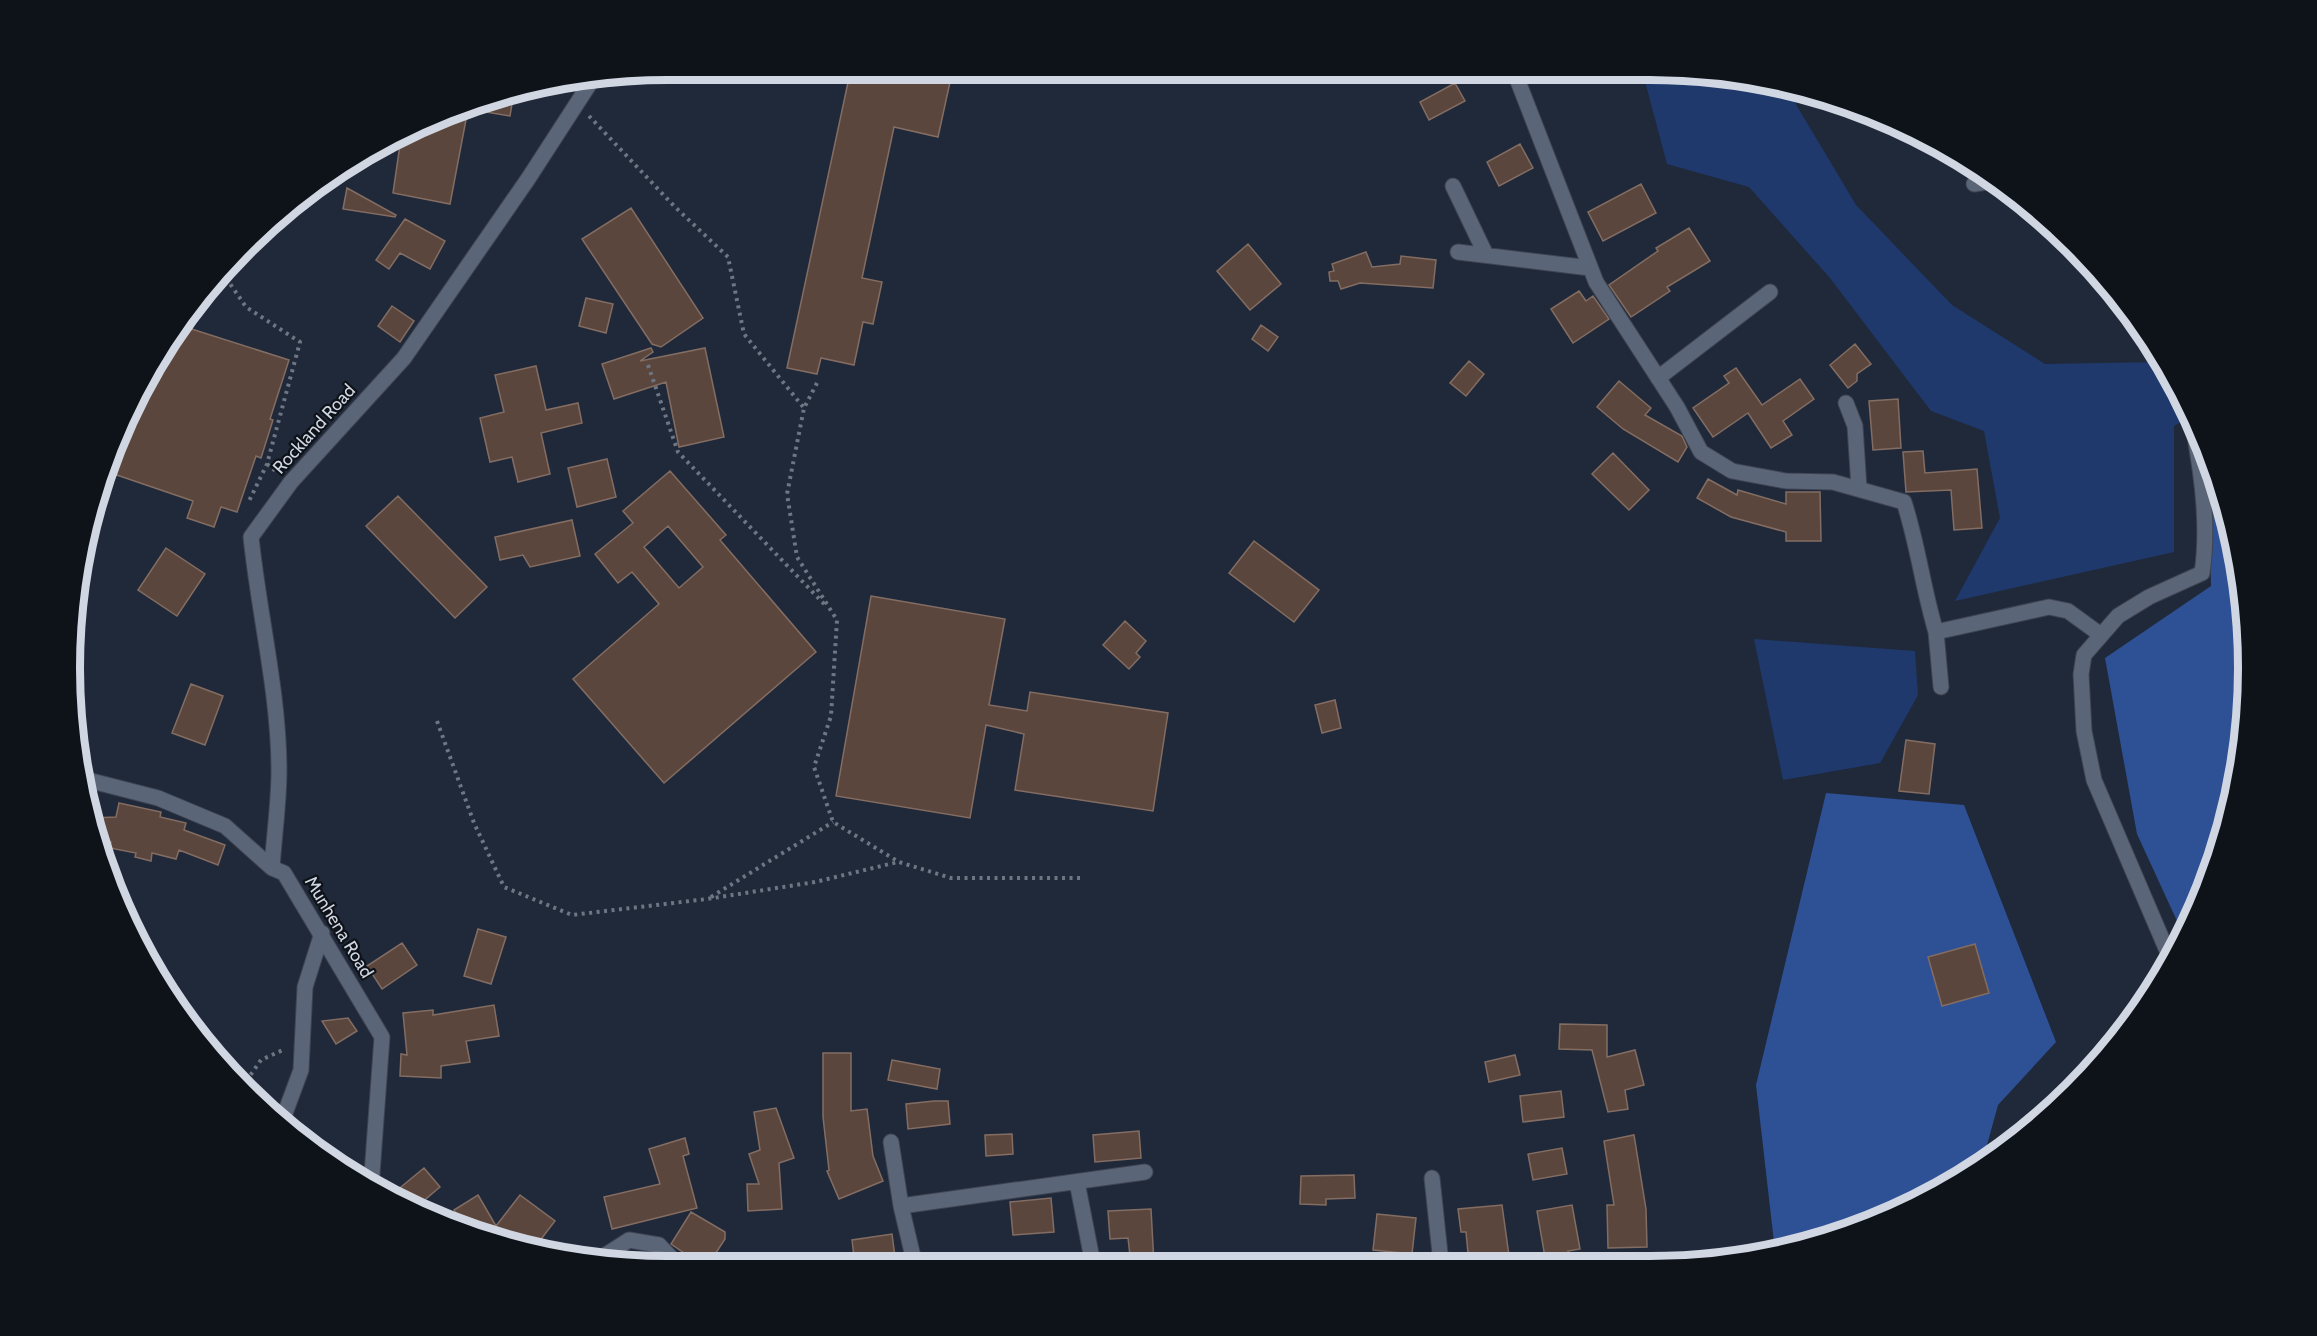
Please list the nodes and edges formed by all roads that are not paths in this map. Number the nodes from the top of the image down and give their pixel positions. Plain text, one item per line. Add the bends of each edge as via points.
1 (1517, 80) edge
2 (588, 86) edge
3 (1981, 183) edge
4 (1974, 184) dead end
5 (1453, 186) dead end
6 (1458, 252) dead end
7 (1486, 255) junction
8 (1590, 268) junction
9 (1770, 292) dead end
10 (1658, 378) junction
11 (1846, 403) dead end
12 (2199, 460) edge
13 (1859, 488) junction
14 (1936, 632) junction
15 (2101, 635) junction
16 (1941, 687) dead end
17 (91, 781) edge
18 (272, 868) junction
19 (322, 933) junction
20 (2166, 949) edge
21 (285, 1114) edge
22 (891, 1142) dead end
23 (1145, 1172) dead end
24 (372, 1177) edge
25 (1432, 1179) dead end
26 (1077, 1182) junction
27 (901, 1206) junction
28 (609, 1253) edge
29 (669, 1256) edge
30 (913, 1256) edge
31 (1091, 1256) edge
32 (1440, 1256) edge

1 - 8 street
2 - 18 street, Rockland Road via 404,358 291,482 250,537 273,691 279,771
3 - 4 street
5 - 7 street
6 - 7 street
7 - 8 street
8 - 10 street
9 - 10 street
10 - 13 street via 1701,452 1732,471
11 - 13 street via 1855,426
12 - 15 street via 2206,547 2202,573 2118,616
13 - 14 street via 1904,502
14 - 15 street via 2049,608 2068,611
14 - 16 street
15 - 20 street via 2084,656 2081,674 2084,731 2094,780
17 - 18 street, Munhena Road via 158,798 225,826
18 - 19 street, Munhena Road via 284,873
19 - 21 street via 305,987 301,1070
19 - 24 street, Munhena Road via 382,1037
22 - 27 street
23 - 26 street
25 - 32 street
26 - 27 street
26 - 31 street
27 - 30 street
28 - 29 street via 629,1240 659,1245

